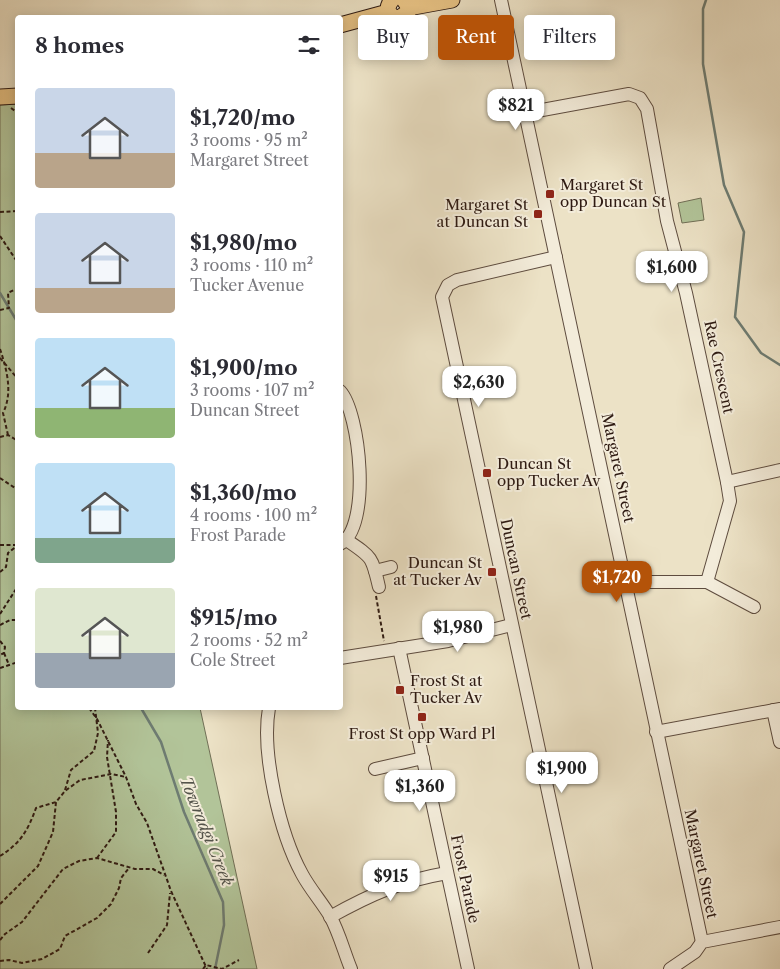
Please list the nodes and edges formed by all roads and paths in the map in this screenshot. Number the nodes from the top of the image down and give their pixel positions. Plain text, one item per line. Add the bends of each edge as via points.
1 (452, 0) edge
2 (501, 0) edge
3 (406, 4) edge
4 (390, 6) edge
5 (343, 24) edge
6 (15, 96) edge
7 (0, 98) edge
8 (526, 113) junction
9 (15, 211) edge
10 (0, 212) edge
11 (0, 236) edge
12 (556, 257) junction
13 (15, 258) edge
14 (15, 290) edge
15 (0, 306) edge
16 (2, 309) edge
17 (0, 349) edge
18 (0, 358) edge
19 (4, 361) junction
20 (15, 375) edge
21 (343, 394) edge
22 (8, 434) junction
23 (0, 437) edge
24 (15, 439) edge
25 (780, 470) edge
26 (0, 478) edge
27 (727, 482) junction
28 (15, 488) edge
29 (343, 542) edge
30 (0, 545) edge
31 (15, 545) edge
32 (15, 547) edge
33 (391, 567) dead end
34 (375, 571) junction
35 (0, 572) edge
36 (626, 582) junction
37 (707, 582) junction
38 (379, 587) dead end
39 (15, 591) edge
40 (754, 607) dead end
41 (0, 614) edge
42 (15, 620) edge
43 (0, 625) edge
44 (511, 625) junction
45 (0, 641) edge
46 (399, 648) junction
47 (4, 654) junction
48 (0, 655) edge
49 (343, 657) edge
50 (15, 663) edge
51 (9, 665) junction
52 (0, 668) edge
53 (90, 710) edge
54 (95, 710) edge
55 (269, 710) edge
56 (777, 710) edge
57 (97, 718) junction
58 (656, 732) junction
59 (108, 739) junction
60 (780, 742) edge
61 (423, 758) junction
62 (375, 769) dead end
63 (111, 774) junction
64 (126, 777) junction
65 (65, 791) junction
66 (56, 802) junction
67 (0, 856) edge
68 (96, 858) junction
69 (129, 867) junction
70 (447, 873) junction
71 (164, 875) junction
72 (171, 891) junction
73 (0, 904) edge
74 (330, 917) junction
75 (780, 927) edge
76 (0, 940) edge
77 (702, 942) junction
78 (148, 953) dead end
79 (239, 960) dead end
80 (0, 961) edge
81 (206, 966) junction
82 (203, 969) edge
83 (207, 969) edge
84 (352, 969) edge
85 (468, 969) edge
86 (586, 969) edge
87 (670, 969) edge

1 - 3 main road
2 - 8 street, Margaret Street
3 - 4 main road via 406,15 399,18 391,16
4 - 5 main road
6 - 7 main road
8 - 12 street, Margaret Street
8 - 27 street, Rae Crescent via 629,94 640,98 647,109 667,221
9 - 10 path
11 - 13 path
12 - 36 street, Margaret Street
12 - 44 street, Duncan Street via 457,280 448,285 442,298
14 - 16 path via 8,293 9,308
15 - 16 path
17 - 19 path
18 - 19 path
19 - 20 path
19 - 22 path via 9,401 3,413
21 - 29 street via 360,469 360,502 352,530
22 - 23 path
22 - 24 path
25 - 27 street
26 - 28 path
27 - 37 street, Rae Crescent via 730,501
29 - 34 street via 368,554
30 - 31 path
32 - 35 path via 8,553 6,567
33 - 34 street
34 - 38 street
36 - 37 street
36 - 58 street, Margaret Street
37 - 40 street
39 - 41 path
42 - 43 path
44 - 46 street via 448,641
44 - 86 street, Duncan Street
45 - 47 path via 6,647
46 - 49 street
46 - 61 street, Frost Parade
47 - 48 path
47 - 51 path
50 - 51 path
51 - 52 path
53 - 57 path
54 - 57 path
55 - 74 street via 268,760 286,839 302,874
56 - 58 street
56 - 60 street
57 - 59 path
57 - 65 path via 94,751 71,770
58 - 77 street, Margaret Street
59 - 63 path via 107,757
59 - 64 path
61 - 62 street
61 - 70 street, Frost Parade
63 - 64 path
63 - 65 path via 80,780
63 - 68 path via 116,832
64 - 71 path via 147,823
65 - 66 path
66 - 67 path via 36,808 27,831
66 - 73 path via 53,832 38,866
68 - 69 path
68 - 76 path via 79,861 63,869 22,922
69 - 71 path via 153,869
69 - 80 path via 111,904 97,918 65,936 60,949 42,959 22,963
70 - 74 street via 410,880 367,896
70 - 85 street, Frost Parade
71 - 72 path
72 - 78 path via 167,925
72 - 81 path
74 - 84 street
75 - 77 street
77 - 87 street via 695,952
79 - 81 path via 222,969
81 - 82 path
81 - 83 path

